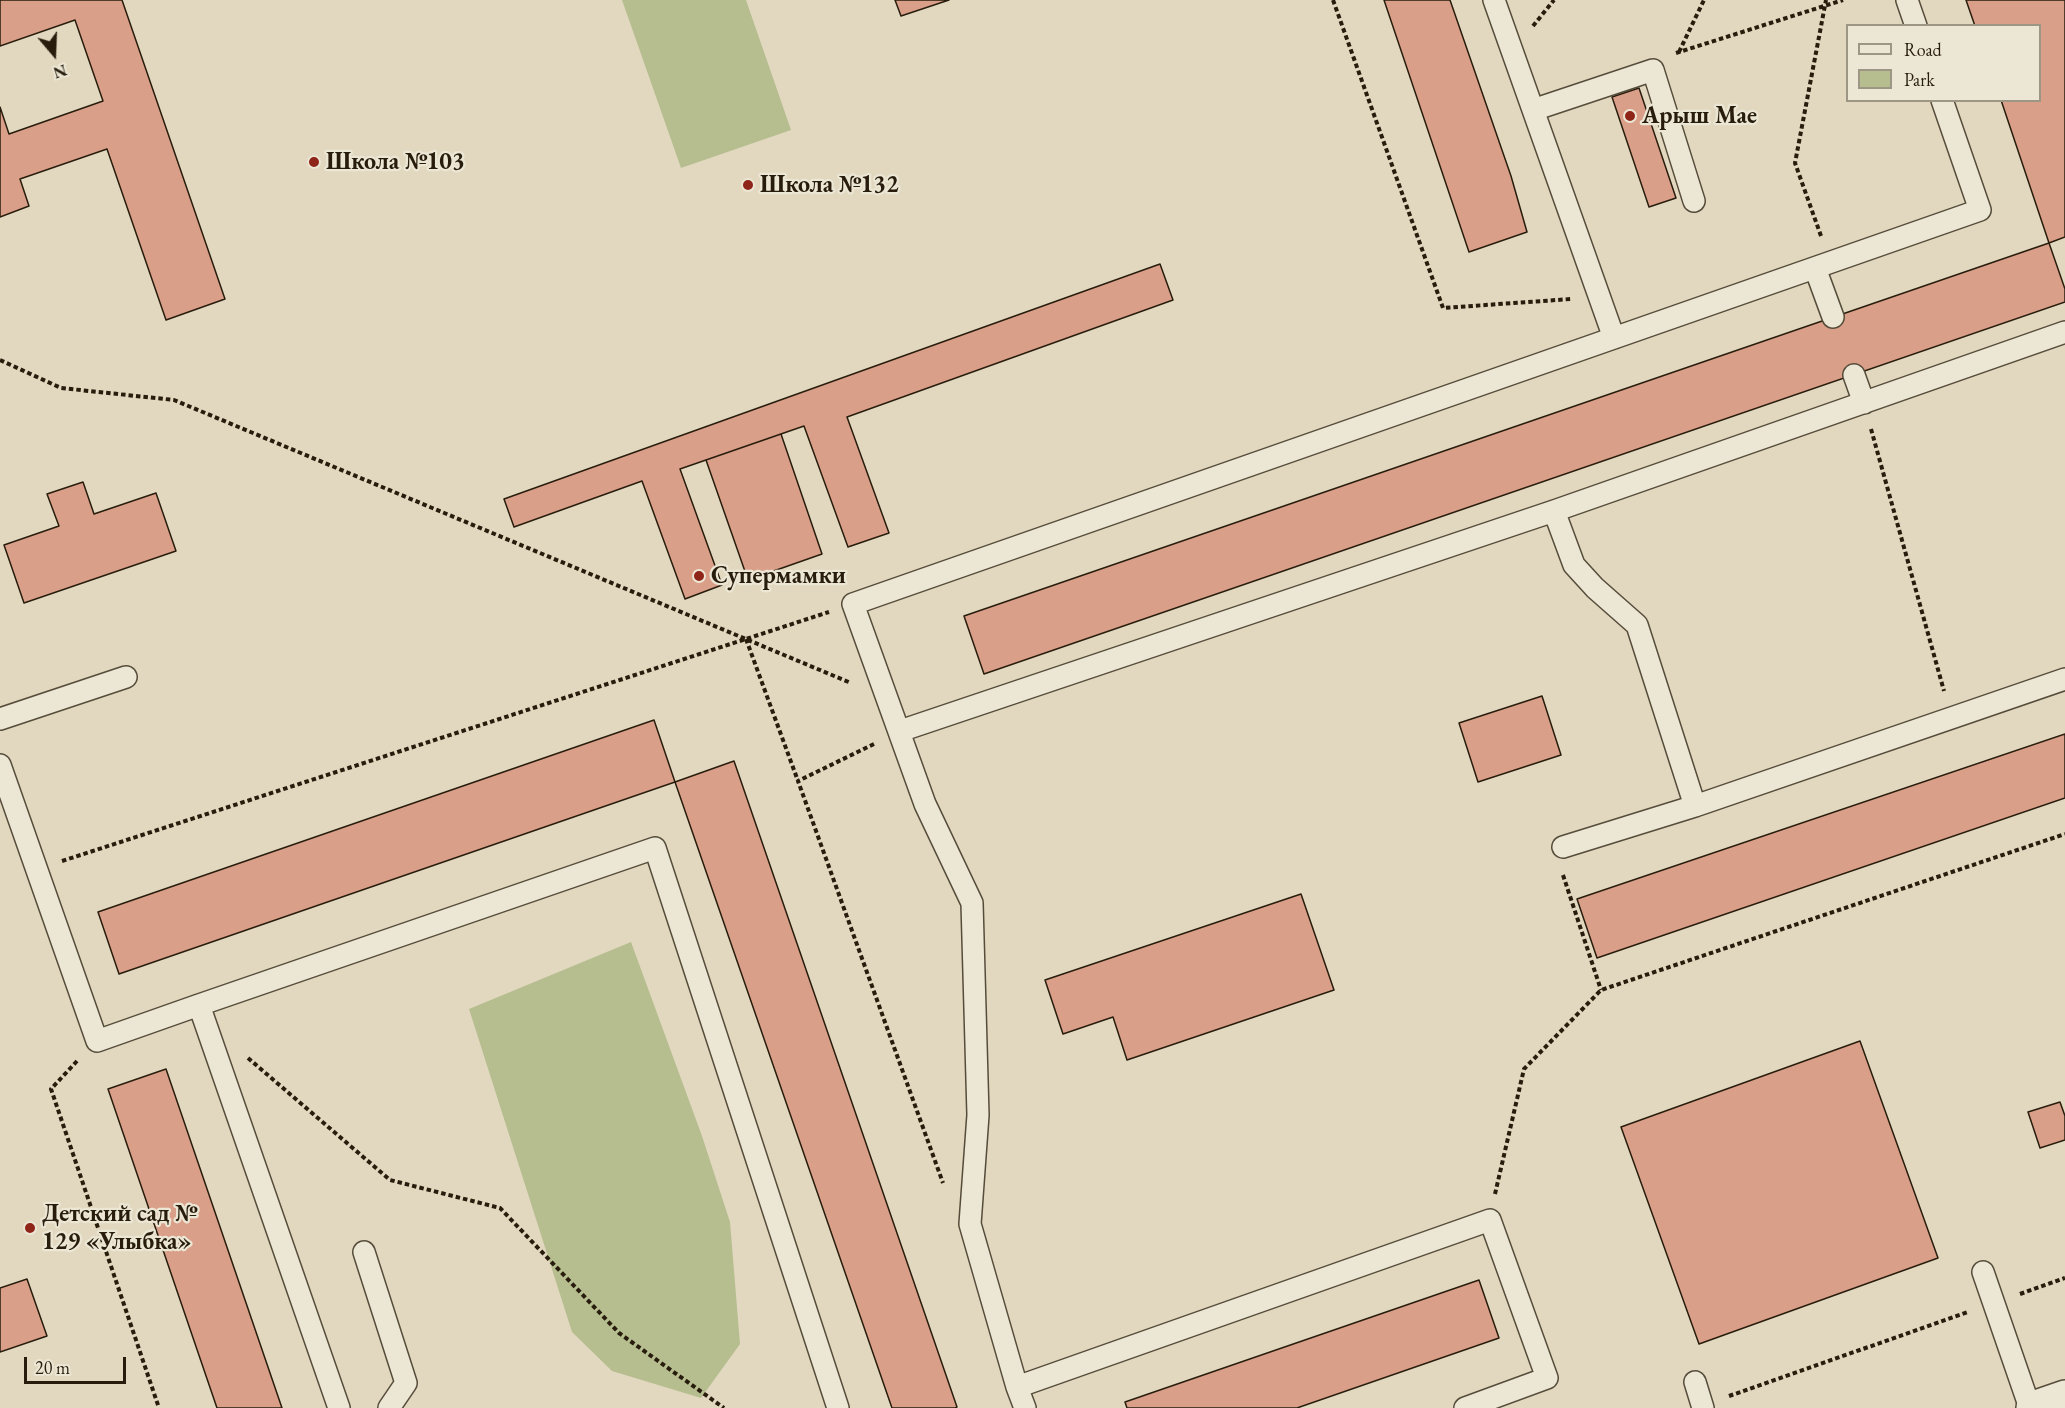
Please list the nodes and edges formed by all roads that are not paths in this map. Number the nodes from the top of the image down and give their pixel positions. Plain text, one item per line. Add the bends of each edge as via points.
1 (1494, 0) edge
2 (1907, 0) edge
3 (1915, 24) edge
4 (1943, 102) edge
5 (1533, 110) junction
6 (1694, 201) dead end
7 (1823, 265) junction
8 (1833, 317) dead end
9 (2065, 332) edge
10 (1614, 338) junction
11 (1854, 375) dead end
12 (1864, 403) junction
13 (1554, 511) junction
14 (126, 677) dead end
15 (2065, 679) edge
16 (0, 719) edge
17 (900, 731) junction
18 (0, 765) edge
19 (1695, 806) junction
20 (1563, 847) road end
21 (202, 1013) junction
22 (364, 1252) dead end
23 (1983, 1272) dead end
24 (1695, 1382) dead end
25 (1017, 1386) junction
26 (2065, 1397) edge
27 (1703, 1407) edge
28 (339, 1408) edge
29 (389, 1408) edge
30 (838, 1408) edge
31 (1025, 1408) edge
32 (1465, 1408) edge
33 (2032, 1408) edge

1 - 5 lane
2 - 3 lane
4 - 7 lane via 1980,210
5 - 6 lane via 1653,70
5 - 10 lane
7 - 8 lane
7 - 10 lane
9 - 12 lane
10 - 17 lane via 853,604
11 - 12 lane
12 - 13 lane
13 - 17 lane
13 - 19 lane via 1574,565 1637,625
14 - 16 lane
15 - 19 lane
17 - 25 lane via 925,804 972,903 978,1115 970,1224
18 - 21 lane via 97,1041
19 - 20 lane
21 - 28 lane
21 - 30 lane via 655,848
22 - 29 lane via 406,1383
23 - 33 lane
24 - 27 lane
25 - 31 lane
25 - 32 lane via 1490,1220 1547,1378
26 - 33 street

